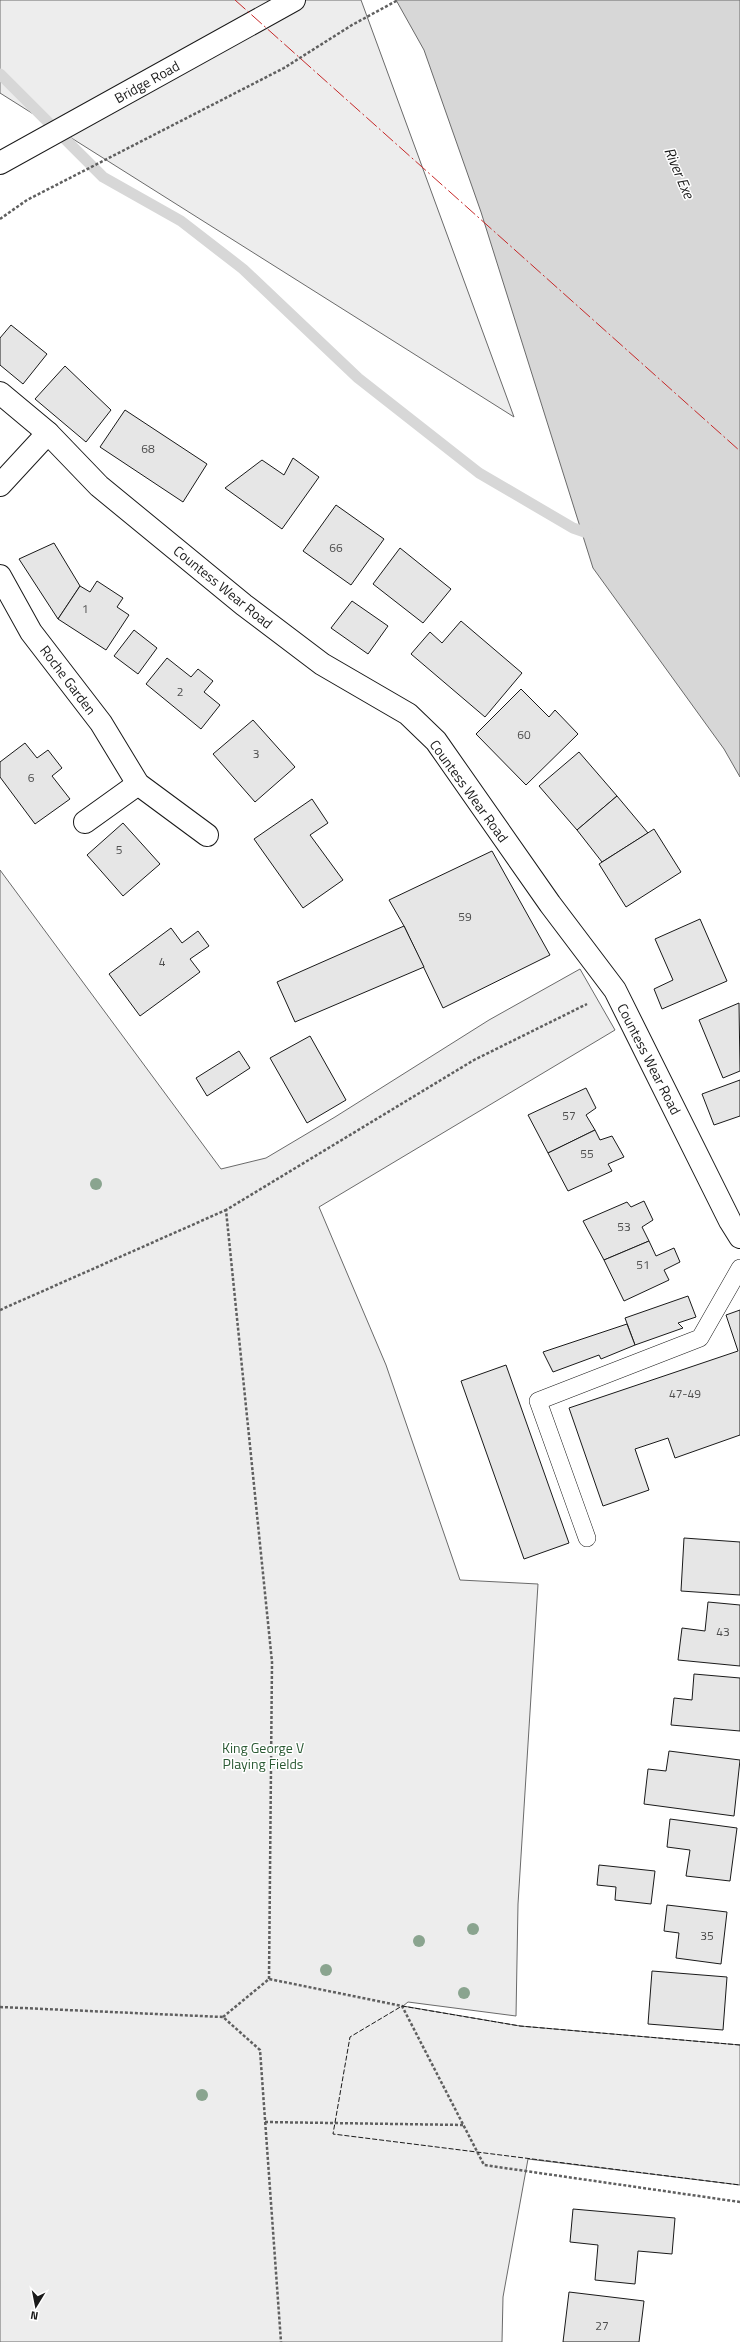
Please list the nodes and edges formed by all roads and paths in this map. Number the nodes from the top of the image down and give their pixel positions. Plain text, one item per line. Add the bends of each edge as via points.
1 (294, 0) edge
2 (398, 0) edge
3 (6, 160) edge
4 (0, 219) edge
5 (0, 393) edge
6 (48, 433) junction
7 (0, 485) edge
8 (0, 576) edge
9 (138, 784) junction
10 (85, 822) dead end
11 (207, 835) dead end
12 (615, 990) junction
13 (226, 1210) junction
14 (740, 1236) edge
15 (740, 1268) edge
16 (0, 1310) edge
17 (587, 1538) dead end
18 (269, 1978) junction
19 (0, 2008) edge
20 (223, 2017) junction
21 (265, 2122) junction
22 (464, 2126) junction
23 (740, 2202) edge
24 (281, 2342) edge

1 - 3 street, Bridge Road
2 - 4 path via 352,24 284,68 27,200
5 - 6 street, Countess Wear Road
6 - 7 street
6 - 12 street, Countess Wear Road via 99,486 244,605 322,664 408,714 436,741 550,904
8 - 9 street, Roche Garden via 32,632 101,723
9 - 10 street
9 - 11 street, Roche Garden
12 - 13 path via 474,1060
12 - 14 street, Countess Wear Road via 730,1221
13 - 16 path
13 - 18 path via 272,1662
15 - 17 lane via 700,1338 538,1401
18 - 20 path
18 - 22 path via 402,2006
19 - 20 path
20 - 21 path via 260,2050
21 - 22 path
21 - 24 path
22 - 23 path via 484,2165

